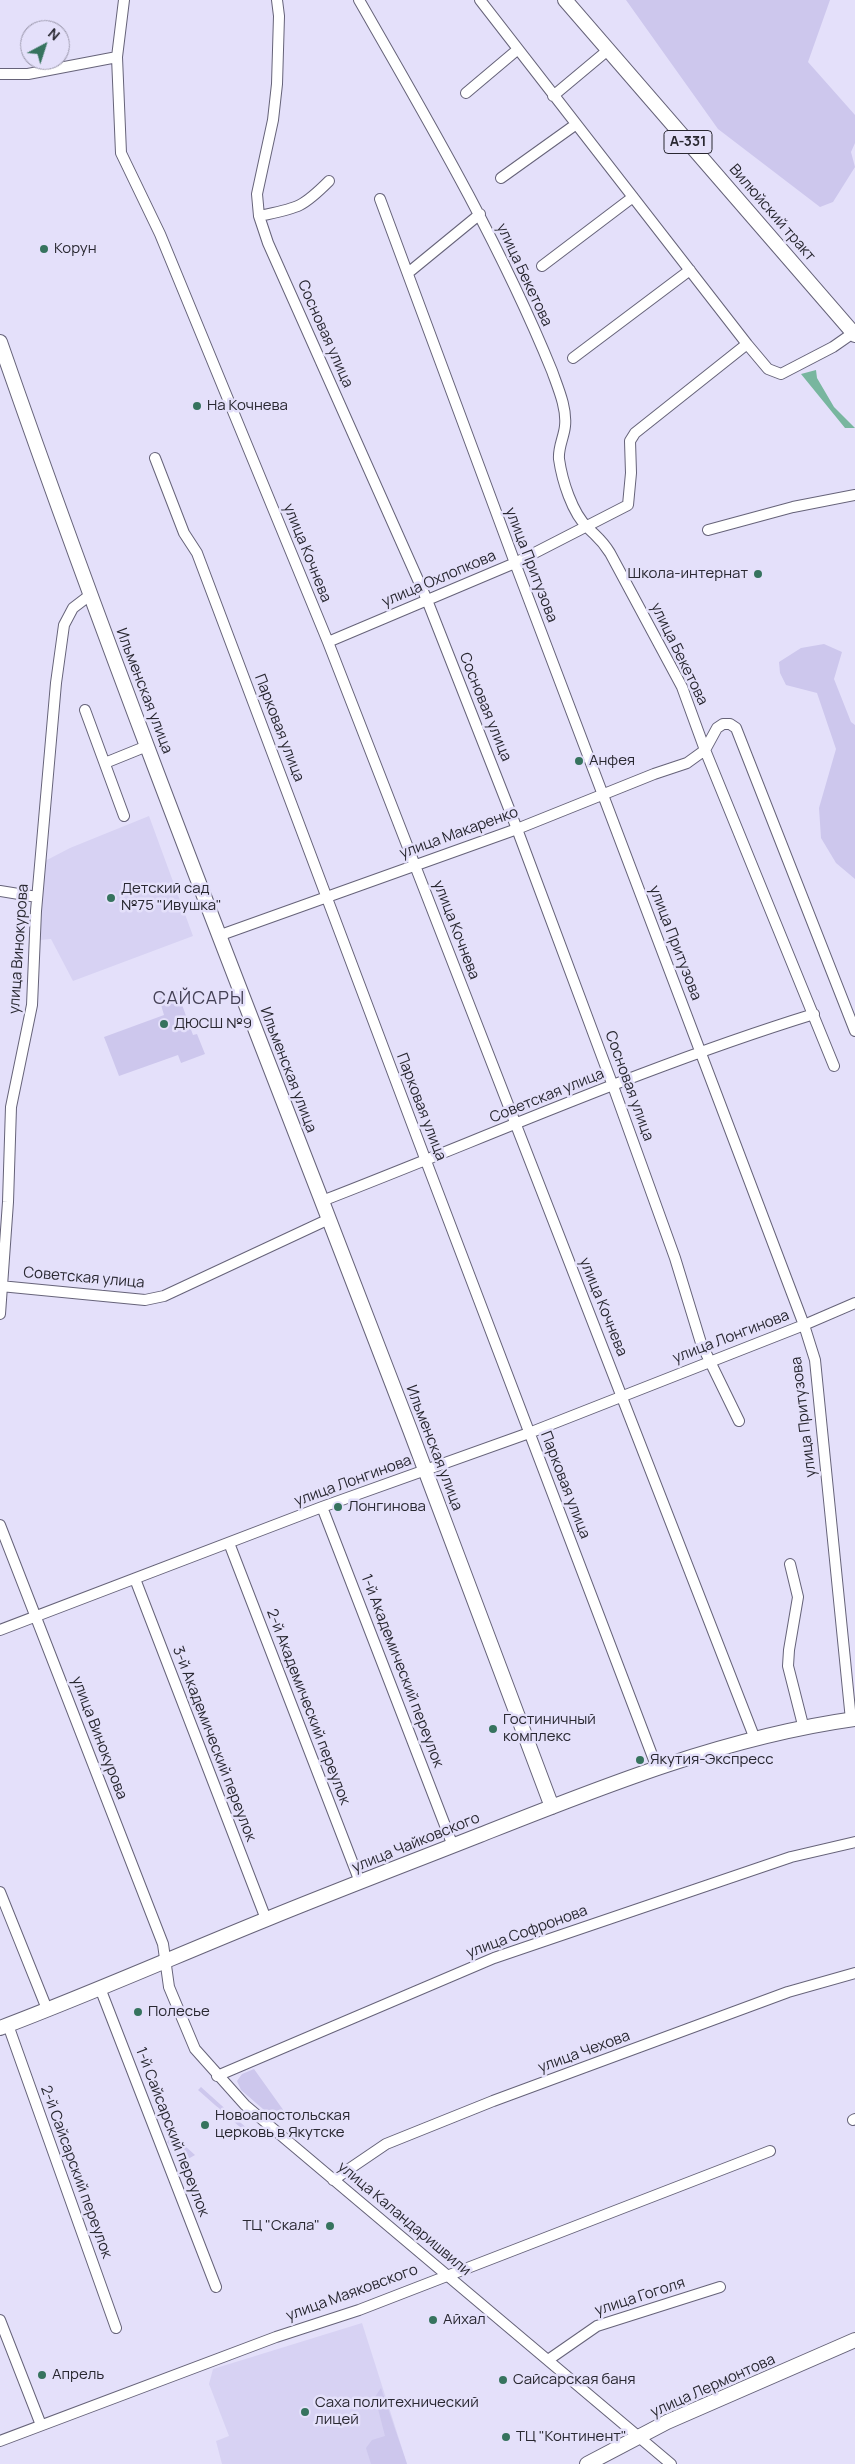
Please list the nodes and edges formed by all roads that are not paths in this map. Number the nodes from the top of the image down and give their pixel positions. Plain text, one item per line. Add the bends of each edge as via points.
1 (124, 0) edge
2 (277, 0) edge
3 (359, 0) edge
4 (480, 0) edge
5 (565, 0) edge
6 (517, 50) junction
7 (608, 50) junction
8 (118, 57) junction
9 (0, 74) edge
10 (466, 93) dead end
11 (553, 96) junction
12 (575, 125) junction
13 (501, 178) dead end
14 (329, 181) dead end
15 (633, 197) junction
16 (380, 198) dead end
17 (480, 214) junction
18 (259, 216) junction
19 (542, 266) dead end
20 (690, 270) junction
21 (408, 273) junction
22 (854, 334) edge
23 (0, 342) edge
24 (747, 344) junction
25 (573, 358) dead end
26 (156, 458) dead end
27 (855, 495) edge
28 (588, 528) junction
29 (708, 530) dead end
30 (514, 563) junction
31 (90, 595) junction
32 (427, 600) junction
33 (328, 642) junction
34 (85, 710) dead end
35 (147, 746) junction
36 (705, 750) junction
37 (105, 762) junction
38 (602, 794) junction
39 (124, 816) dead end
40 (517, 829) junction
41 (415, 865) junction
42 (0, 891) edge
43 (326, 895) junction
44 (37, 897) junction
45 (218, 936) junction
46 (814, 1014) junction
47 (855, 1031) edge
48 (701, 1052) junction
49 (834, 1066) dead end
50 (613, 1086) junction
51 (514, 1125) junction
52 (426, 1161) junction
53 (322, 1201) junction
54 (329, 1219) junction
55 (1, 1286) edge
56 (855, 1303) edge
57 (0, 1314) edge
58 (804, 1325) junction
59 (710, 1362) junction
60 (621, 1396) junction
61 (739, 1421) dead end
62 (529, 1434) junction
63 (426, 1470) junction
64 (322, 1507) junction
65 (0, 1525) edge
66 (229, 1543) junction
67 (790, 1564) dead end
68 (135, 1579) junction
69 (37, 1618) junction
70 (0, 1630) edge
71 (853, 1719) edge
72 (804, 1729) junction
73 (755, 1739) junction
74 (657, 1768) junction
75 (552, 1806) junction
76 (855, 1842) edge
77 (453, 1846) junction
78 (360, 1882) junction
79 (0, 1892) edge
80 (266, 1919) junction
81 (166, 1963) junction
82 (855, 1972) edge
83 (100, 1988) junction
84 (47, 2009) junction
85 (4, 2026) edge
86 (217, 2076) junction
87 (770, 2151) dead end
88 (333, 2180) junction
89 (447, 2274) junction
90 (216, 2287) dead end
91 (720, 2287) dead end
92 (0, 2320) edge
93 (116, 2328) dead end
94 (855, 2340) edge
95 (548, 2360) junction
96 (42, 2425) junction
97 (640, 2438) junction
98 (0, 2441) edge
99 (587, 2464) edge
100 (671, 2464) edge

1 - 8 street
2 - 18 street, Сосновая улица via 277,84 273,120 257,194
3 - 17 street, улица Бекетова
4 - 6 street
5 - 7 main road, Вилюйский тракт / А-331
6 - 10 street
6 - 11 street
7 - 11 street
7 - 22 main road, Вилюйский тракт / А-331
8 - 9 street via 28,74
8 - 33 street, улица Кочнева via 121,153 160,234
11 - 12 street
12 - 13 street
12 - 15 street
14 - 18 street via 294,209
15 - 19 street
15 - 20 street
16 - 21 street, улица Притузова
17 - 21 street
17 - 28 street, улица Бекетова via 557,386 566,419 559,460 571,499
18 - 32 street, Сосновая улица
20 - 24 street
20 - 25 street
21 - 30 street, улица Притузова
22 - 24 street via 781,374 768,369
23 - 31 main road, Ильменская улица
24 - 28 street, улица Охлопкова via 635,433 630,441 628,505
26 - 43 street, Парковая улица via 184,533 197,553
27 - 29 street via 793,507
28 - 30 street, улица Охлопкова
28 - 36 street, улица Бекетова via 601,538 610,553 682,687
30 - 32 street, улица Охлопкова
30 - 38 street, улица Притузова
31 - 35 main road, Ильменская улица
31 - 44 street, улица Винокурова via 73,608 64,624
32 - 33 street, улица Охлопкова
32 - 40 street, Сосновая улица
33 - 41 street, улица Кочнева
34 - 37 street
35 - 37 street
35 - 45 main road, Ильменская улица
36 - 38 street, улица Макаренко via 686,763
36 - 46 street, улица Бекетова
36 - 47 street via 717,728 730,724 736,728
37 - 39 street
38 - 40 street, улица Макаренко
38 - 48 street, улица Притузова
40 - 41 street, улица Макаренко
40 - 50 street, Сосновая улица
41 - 43 street, улица Макаренко
41 - 51 street, улица Кочнева
42 - 44 street
43 - 45 street, улица Макаренко
43 - 52 street, Парковая улица
44 - 55 street, улица Винокурова via 32,1005 11,1108
45 - 53 main road, Ильменская улица
46 - 48 street, Советская улица via 770,1026
46 - 49 street, улица Бекетова
48 - 50 street, Советская улица
48 - 58 street, улица Притузова
50 - 51 street, Советская улица
50 - 59 street, Сосновая улица
51 - 52 street, Советская улица
51 - 60 street, улица Кочнева
52 - 53 street, Советская улица
52 - 62 street, Парковая улица
53 - 54 main road, Ильменская улица
54 - 55 street, Советская улица via 164,1296 145,1300
54 - 63 main road, Ильменская улица
55 - 57 street, улица Винокурова
56 - 58 street, улица Лонгинова
58 - 59 street, улица Лонгинова
58 - 71 street, улица Притузова via 815,1363
59 - 60 street, улица Лонгинова
59 - 61 street, Сосновая улица
60 - 62 street, улица Лонгинова
60 - 73 street, улица Кочнева
62 - 63 street, улица Лонгинова
62 - 74 street, Парковая улица
63 - 64 street, улица Лонгинова
63 - 75 main road, Ильменская улица
64 - 66 street, улица Лонгинова
64 - 77 street, 1-й Академический переулок
65 - 69 street, улица Винокурова
66 - 68 street, улица Лонгинова
66 - 78 street, 2-й Академический переулок
67 - 72 street via 798,1597 788,1666
68 - 69 street, улица Лонгинова
68 - 80 street, 3-й Академический переулок
69 - 70 street, улица Лонгинова
69 - 81 street, улица Винокурова via 163,1944
71 - 72 main road, улица Чайковского
72 - 73 main road, улица Чайковского
73 - 74 main road, улица Чайковского
74 - 75 main road, улица Чайковского
75 - 77 main road, улица Чайковского
76 - 86 street, улица Софронова via 791,1857 494,1958
77 - 78 main road, улица Чайковского
78 - 80 main road, улица Чайковского
79 - 84 street
80 - 81 main road, улица Чайковского
81 - 83 main road, улица Чайковского
81 - 86 street, улица Каландаришвили via 169,1987 195,2049
82 - 88 street, улица Чехова via 788,1992 492,2101 386,2144
83 - 84 main road, улица Чайковского
83 - 90 street, 1-й Сайсарский переулок
84 - 85 main road, улица Чайковского
85 - 93 street, 2-й Сайсарский переулок
86 - 88 street, улица Каландаришвили via 244,2105
87 - 89 street, улица Маяковского
88 - 89 street, улица Каландаришвили
89 - 95 street, улица Каландаришвили
89 - 96 street, улица Маяковского via 359,2310 276,2336
91 - 95 street, улица Гоголя via 597,2326
92 - 96 street
94 - 97 main road, улица Лермонтова via 667,2422
95 - 97 street, улица Каландаришвили
96 - 98 street, улица Маяковского
97 - 99 main road, улица Лермонтова
97 - 100 street, улица Каландаришвили

